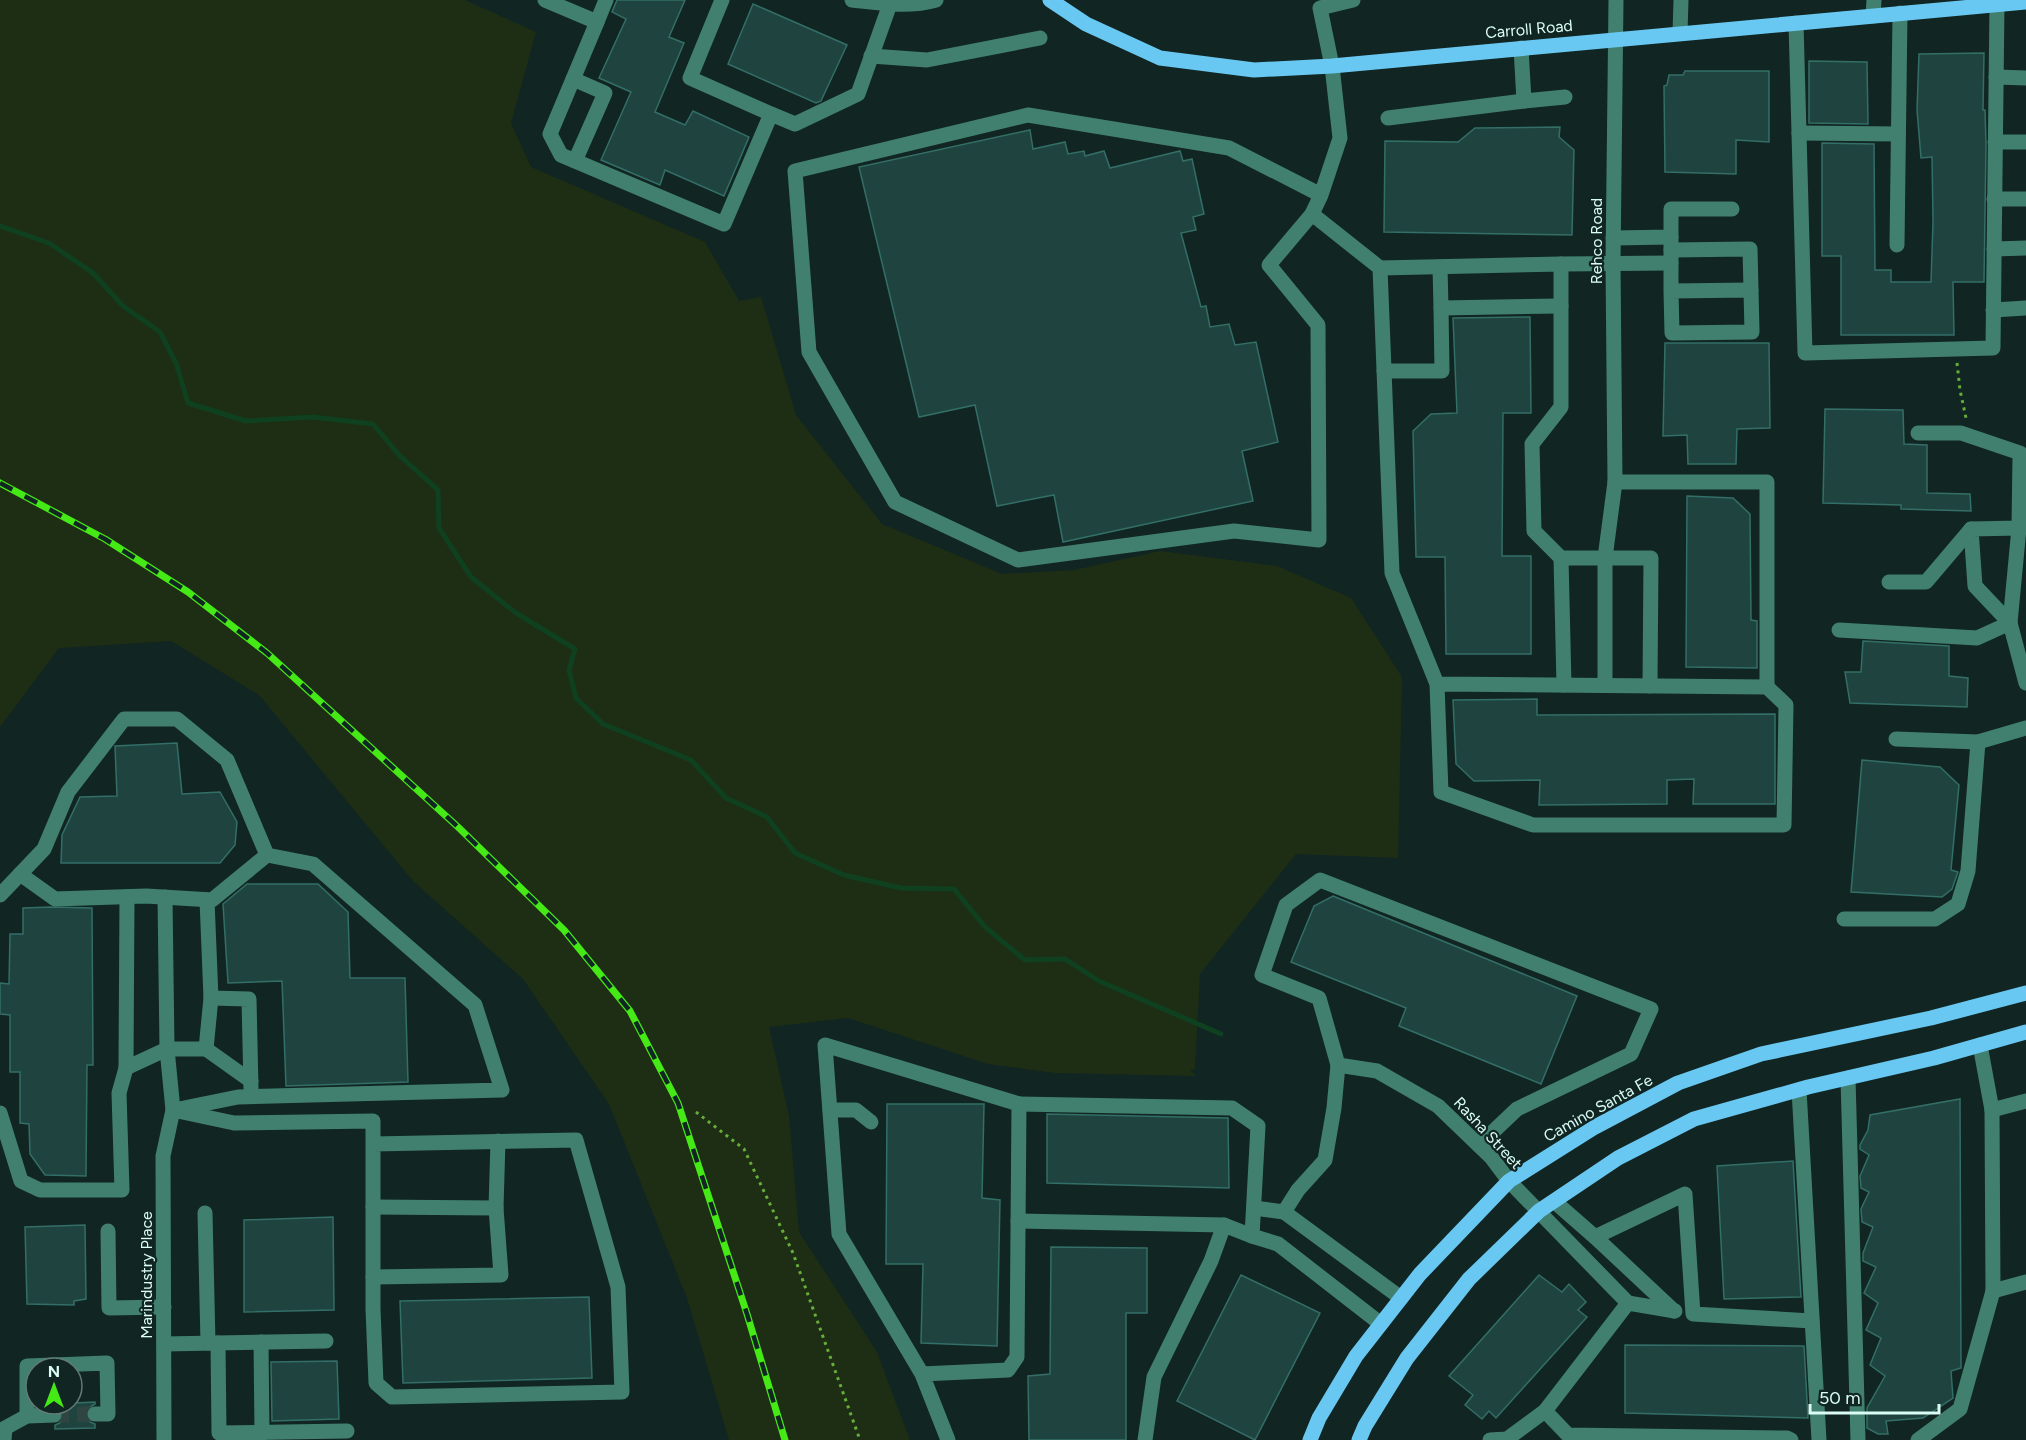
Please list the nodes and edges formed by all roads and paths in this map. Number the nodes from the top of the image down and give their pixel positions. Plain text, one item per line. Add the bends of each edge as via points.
1 (545, 0) edge
2 (606, 0) edge
3 (722, 0) edge
4 (861, 0) edge
5 (936, 0) edge
6 (1050, 0) edge
7 (1353, 0) edge
8 (1616, 0) edge
9 (1681, 0) edge
10 (2026, 2) edge
11 (1975, 3) edge
12 (890, 4) junction
13 (1997, 4) junction
14 (1874, 8) edge
15 (1900, 13) junction
16 (597, 22) junction
17 (1796, 23) junction
18 (1680, 33) junction
19 (1040, 38) dead end
20 (1616, 40) junction
21 (1521, 48) junction
22 (871, 56) junction
23 (1332, 66) junction
24 (1996, 77) junction
25 (2026, 78) edge
26 (573, 79) junction
27 (1565, 97) dead end
28 (1524, 101) junction
29 (771, 114) junction
30 (1388, 118) dead end
31 (1799, 133) junction
32 (1898, 134) junction
33 (1995, 142) junction
34 (2026, 142) edge
35 (575, 161) junction
36 (1321, 195) junction
37 (1994, 199) junction
38 (2026, 199) edge
39 (1732, 209) dead end
40 (1312, 213) junction
41 (1614, 238) junction
42 (1897, 245) dead end
43 (2026, 248) edge
44 (1994, 249) junction
45 (1671, 250) junction
46 (1613, 263) junction
47 (1561, 264) junction
48 (1440, 267) junction
49 (1380, 268) junction
50 (1751, 290) junction
51 (1671, 291) junction
52 (1561, 306) junction
53 (1441, 308) junction
54 (2026, 308) edge
55 (1993, 310) junction
56 (1956, 349) junction
57 (1384, 371) junction
58 (1918, 433) dead end
59 (1971, 436) junction
60 (1615, 482) junction
61 (2019, 528) junction
62 (1971, 529) junction
63 (1561, 558) junction
64 (1605, 558) junction
65 (1889, 582) dead end
66 (2010, 623) junction
67 (1839, 630) dead end
68 (2026, 683) edge
69 (1437, 684) junction
70 (1564, 685) junction
71 (1605, 685) junction
72 (1650, 686) junction
73 (1767, 687) junction
74 (2026, 728) edge
75 (1896, 739) dead end
76 (1978, 742) junction
77 (267, 855) junction
78 (20, 874) junction
79 (0, 895) edge
80 (127, 897) junction
81 (165, 897) junction
82 (207, 900) junction
83 (1844, 919) dead end
84 (2026, 993) edge
85 (211, 998) junction
86 (2026, 1032) edge
87 (1980, 1046) junction
88 (167, 1049) junction
89 (206, 1049) junction
90 (1338, 1065) junction
91 (126, 1068) junction
92 (1848, 1078) junction
93 (251, 1081) junction
94 (1799, 1090) junction
95 (251, 1097) junction
96 (2026, 1101) edge
97 (1019, 1104) junction
98 (173, 1110) junction
99 (830, 1110) junction
100 (1992, 1110) junction
101 (696, 1112) dead end
102 (0, 1113) edge
103 (870, 1122) dead end
104 (498, 1141) junction
105 (373, 1144) junction
106 (1479, 1145) junction
107 (1509, 1181) junction
108 (1555, 1202) junction
109 (373, 1207) junction
110 (496, 1208) junction
111 (1254, 1208) junction
112 (1539, 1211) junction
113 (1284, 1212) junction
114 (205, 1213) dead end
115 (1018, 1221) junction
116 (1224, 1226) junction
117 (108, 1231) dead end
118 (1252, 1236) junction
119 (1595, 1237) junction
120 (373, 1277) junction
121 (2026, 1282) edge
122 (1993, 1291) junction
123 (1401, 1298) junction
124 (1628, 1303) junction
125 (164, 1307) junction
126 (1674, 1311) junction
127 (1693, 1314) junction
128 (1812, 1321) junction
129 (1381, 1324) junction
130 (327, 1341) dead end
131 (261, 1342) junction
132 (213, 1343) junction
133 (164, 1344) junction
134 (84, 1364) edge
135 (922, 1374) junction
136 (1545, 1411) junction
137 (95, 1414) dead end
138 (27, 1416) edge
139 (347, 1431) dead end
140 (3, 1432) edge
141 (262, 1432) junction
142 (164, 1440) edge
143 (860, 1440) edge
144 (948, 1440) edge
145 (1145, 1440) edge
146 (1310, 1440) edge
147 (1359, 1440) edge
148 (1490, 1440) edge
149 (1791, 1440) edge
150 (1819, 1440) edge
151 (1858, 1440) edge
152 (1918, 1440) edge

1 - 16 street
2 - 16 street
3 - 29 street via 690,78
4 - 12 street
5 - 12 street
6 - 23 main road, Carroll Road via 1086,24 1160,58 1254,70
7 - 23 street via 1320,8
8 - 20 street, Rehco Road
9 - 18 street
10 - 13 main road, Carroll Road
11 - 13 main road, Carroll Road
11 - 15 main road, Carroll Road
12 - 22 street
13 - 24 street
14 - 15 main road, Carroll Road
14 - 17 main road, Carroll Road
15 - 32 street
16 - 26 street
17 - 18 main road, Carroll Road
17 - 31 street
18 - 20 main road, Carroll Road
19 - 22 street via 927,60
20 - 21 main road, Carroll Road
20 - 41 street, Rehco Road
21 - 23 main road, Carroll Road
21 - 28 street
22 - 29 street via 858,94 795,124
23 - 36 street via 1340,138
24 - 25 street
24 - 33 street
26 - 35 street via 550,134 561,155
26 - 35 street via 604,93
27 - 28 street
28 - 30 street
29 - 35 street via 724,224
31 - 32 street
31 - 56 street via 1805,353
32 - 42 street
33 - 34 street
33 - 37 street
36 - 40 street
36 - 40 street via 1229,148 1028,115 795,171 809,352 895,502 1018,560 1234,531 1319,540 1318,325 1269,265
37 - 38 street
37 - 44 street
39 - 45 street via 1671,210
40 - 49 street
41 - 45 street
41 - 46 street, Rehco Road
43 - 44 street
44 - 55 street
45 - 46 street
45 - 50 street via 1750,249
45 - 51 street
46 - 47 street
46 - 60 street, Rehco Road
47 - 48 street
47 - 52 street
48 - 49 street
48 - 53 street
49 - 57 street
50 - 51 street
50 - 51 street via 1752,332 1695,333 1672,333
52 - 53 street
52 - 63 street via 1561,407 1532,444 1534,531
53 - 57 street via 1442,370
54 - 55 street
55 - 56 street via 1993,348
56 - 59 path via 1959,390
57 - 69 street via 1392,573
58 - 59 street
59 - 61 street via 2020,453
60 - 64 street, Rehco Road
60 - 73 street via 1767,482
61 - 62 street
61 - 66 street
62 - 65 street via 1926,582
62 - 66 street via 1975,586
63 - 64 street
63 - 70 street
64 - 71 street, Rehco Road
64 - 72 street via 1651,558
66 - 67 street via 1977,638
66 - 68 street
69 - 70 street
69 - 73 street via 1441,792 1533,825 1784,825 1786,705
70 - 71 street
71 - 72 street
72 - 73 street
74 - 76 street
75 - 76 street
76 - 83 street via 1968,871 1958,904 1935,919
77 - 78 street via 227,760 177,719 124,719 68,792 44,849
77 - 82 street
77 - 95 street via 313,864 476,1005 502,1090
78 - 79 street
78 - 80 street via 55,899
80 - 81 street
80 - 91 street
81 - 82 street
81 - 88 street, Marindustry Place
82 - 85 street
84 - 107 main road, Camino Santa Fe via 1931,1018 1761,1054 1689,1080 1595,1127
85 - 89 street
85 - 93 street via 249,999
86 - 87 main road
87 - 92 main road
87 - 100 street
88 - 89 street
88 - 91 street
88 - 98 street, Marindustry Place
89 - 93 street
90 - 106 street, Rasha Street via 1377,1071 1438,1106
90 - 106 street via 1319,998 1262,975 1286,905 1320,880 1651,1009 1631,1054 1517,1109
90 - 113 street via 1325,1160
91 - 102 street via 118,1093 122,1190 40,1190 21,1181
92 - 94 main road
92 - 151 street
93 - 95 street
94 - 108 main road via 1694,1119 1618,1158
94 - 128 street
95 - 98 street
96 - 100 street
97 - 99 street via 825,1045
97 - 111 street via 1232,1108 1258,1126
97 - 115 street
98 - 105 street via 234,1123 373,1121
98 - 125 street, Marindustry Place via 163,1156
99 - 103 street via 856,1110
99 - 135 street via 839,1234
100 - 122 street
101 - 143 path via 744,1149 793,1253
104 - 105 street
104 - 110 street
104 - 120 street via 576,1140 618,1287 622,1392 392,1397 376,1383
105 - 109 street
106 - 107 street, Rasha Street
107 - 112 street, Rasha Street
107 - 123 main road, Camino Santa Fe
108 - 112 main road
108 - 119 street
109 - 110 street
109 - 120 street
110 - 120 street via 501,1275
111 - 113 street
111 - 118 street
112 - 124 street, Rasha Street
112 - 147 main road via 1469,1279 1407,1358
113 - 123 street
114 - 132 street
115 - 116 street
115 - 135 street via 1017,1357 1008,1370
116 - 118 street
116 - 145 street via 1154,1377
117 - 125 street via 109,1308
118 - 129 street via 1278,1244
119 - 126 street
119 - 127 street via 1685,1194
121 - 122 street
122 - 152 street via 1960,1409
123 - 129 main road, Camino Santa Fe
124 - 126 street
124 - 136 street
125 - 133 street, Marindustry Place
126 - 127 street
127 - 128 street
128 - 150 street
129 - 146 main road, Camino Santa Fe via 1356,1356
130 - 131 street
131 - 132 street
131 - 141 street
132 - 133 street
132 - 141 street via 219,1433
133 - 142 street, Marindustry Place
134 - 137 street via 107,1363 108,1414
135 - 144 street
136 - 148 street via 1507,1439
136 - 149 street via 1568,1435
138 - 140 street
139 - 141 street

